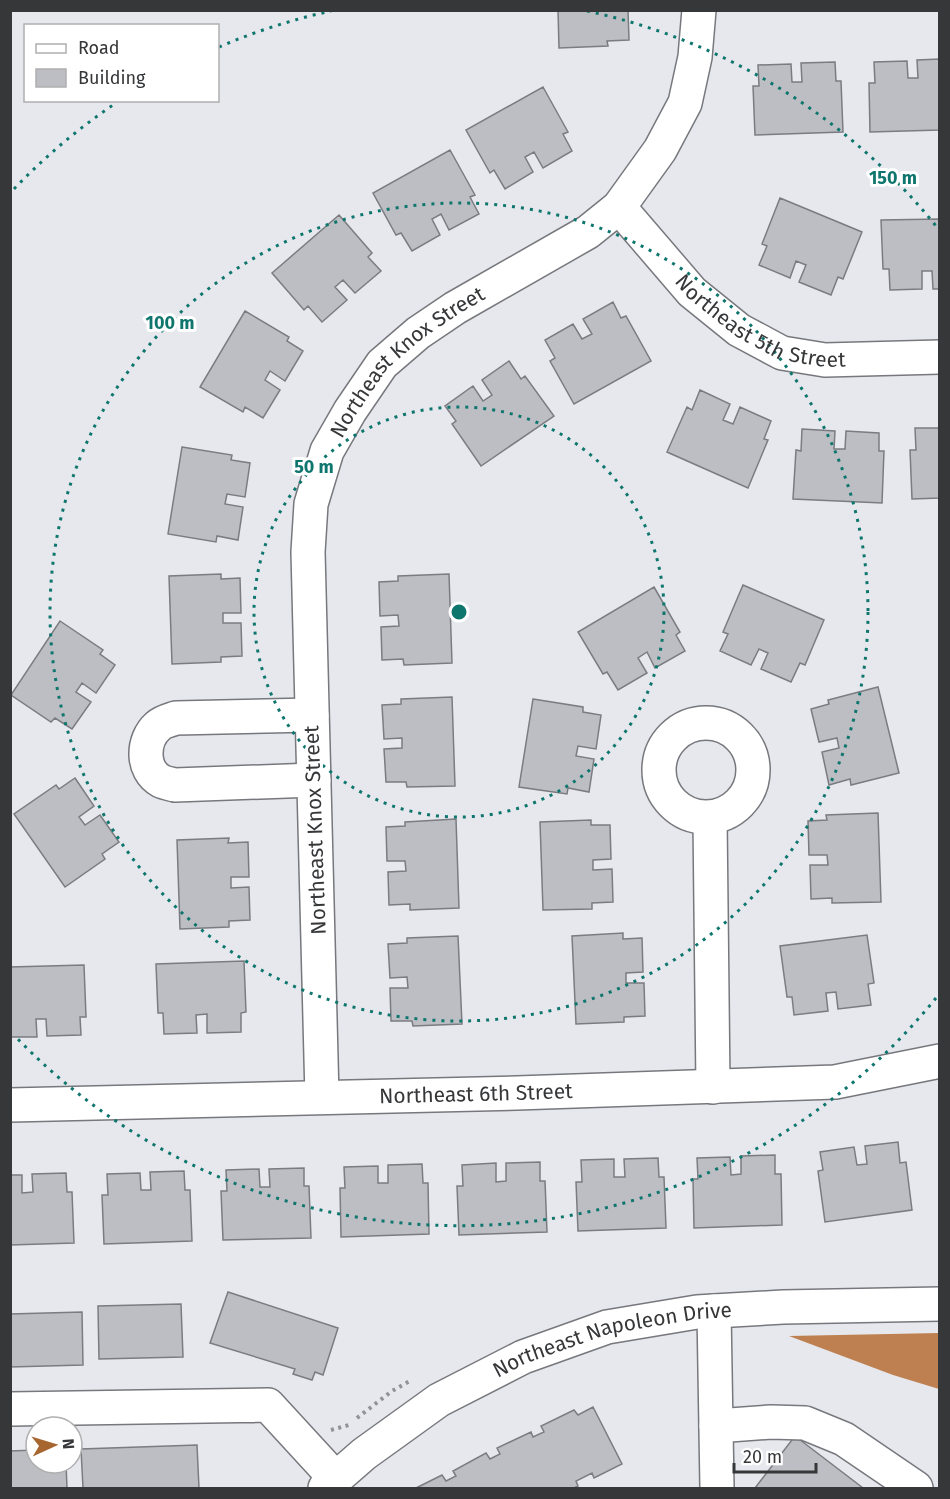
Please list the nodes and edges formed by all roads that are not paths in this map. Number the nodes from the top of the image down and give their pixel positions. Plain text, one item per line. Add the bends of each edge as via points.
1 (699, 10) edge
2 (619, 207) junction
3 (939, 357) edge
4 (312, 715) junction
5 (314, 780) junction
6 (710, 818) dead end
7 (939, 1061) edge
8 (713, 1087) junction
9 (322, 1097) junction
10 (10, 1105) edge
11 (939, 1304) edge
12 (714, 1311) junction
13 (10, 1409) edge
14 (716, 1426) junction
15 (330, 1484) edge
16 (717, 1488) edge
17 (916, 1488) edge

1 - 2 street, Northeast Knox Street via 695,57 685,103 660,150
2 - 3 street, Northeast 5th Street via 692,292 739,330 782,353 825,360
2 - 4 street, Northeast Knox Street via 588,232 418,333 382,364 350,411 327,451 311,504 308,552
4 - 5 street, Northeast Knox Street
4 - 5 street via 176,718 159,725 147,738 146,755 150,769 160,781 175,785
5 - 9 street, Northeast Knox Street
6 - 8 street
7 - 8 street, Northeast 6th Street via 835,1082
8 - 9 street, Northeast 6th Street
9 - 10 street, Northeast 6th Street
11 - 12 street, Northeast Napoleon Drive
12 - 14 street
12 - 15 street, Northeast Napoleon Drive via 607,1327 523,1357 439,1400 364,1454
13 - 15 street via 268,1405
14 - 16 street
14 - 17 street via 805,1423 844,1439

